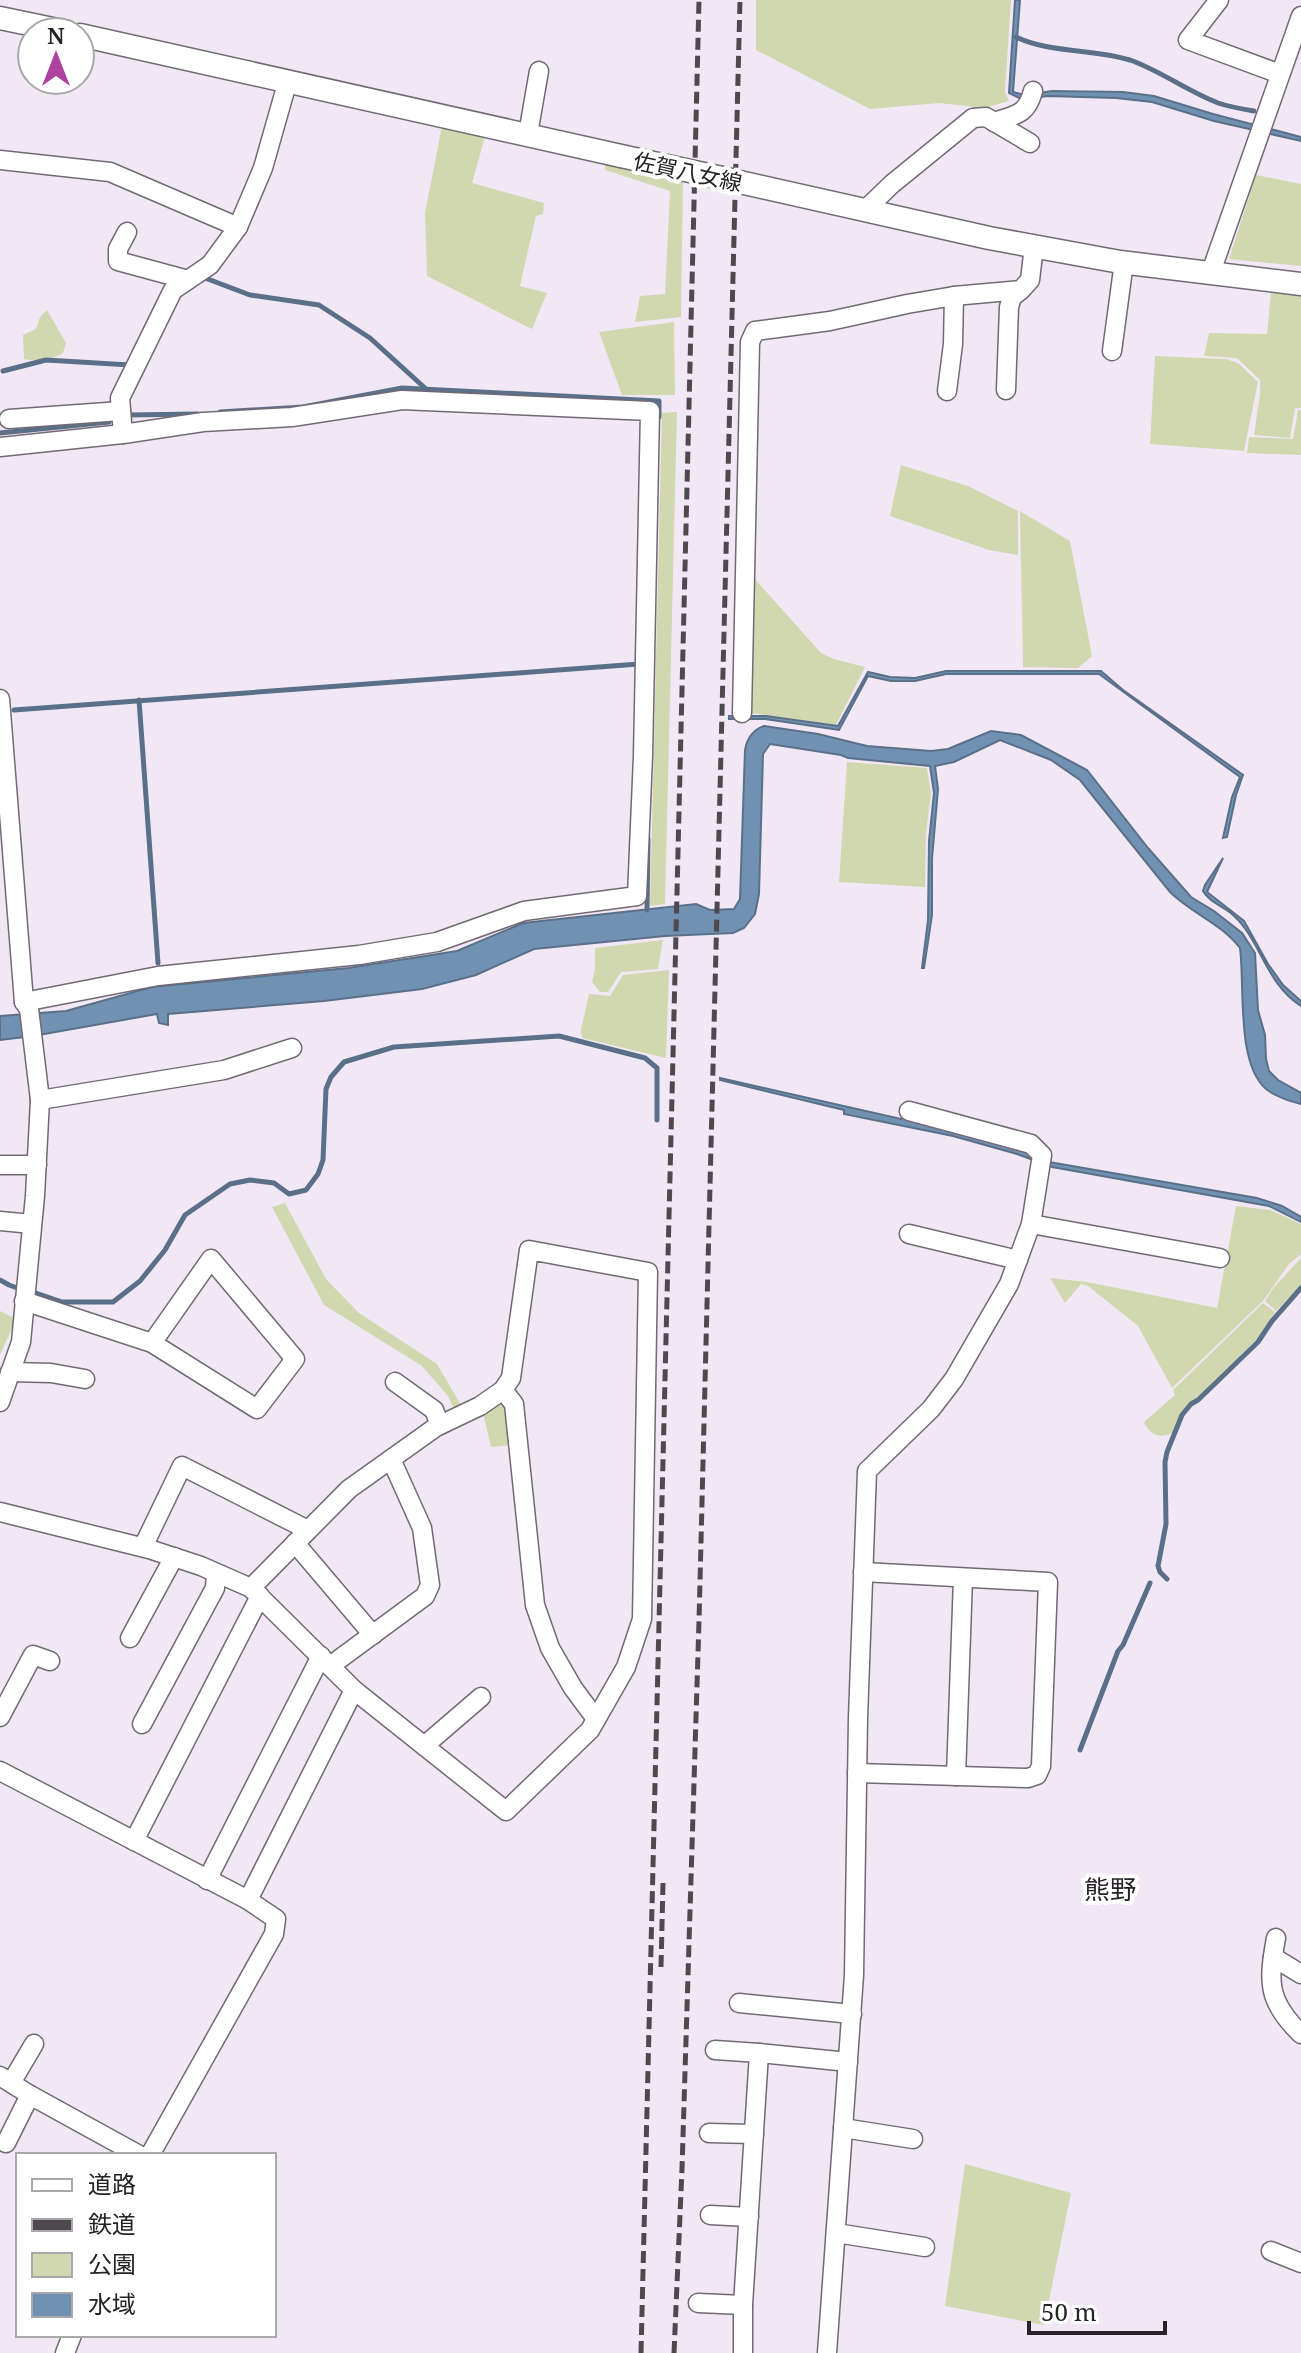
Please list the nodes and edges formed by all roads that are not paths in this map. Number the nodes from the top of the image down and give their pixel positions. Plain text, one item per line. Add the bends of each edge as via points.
1 (1219, 0) edge
2 (1300, 22) edge
3 (96, 38) edge
4 (539, 71) dead end
5 (1280, 74) junction
6 (288, 80) junction
7 (1033, 91) dead end
8 (994, 122) junction
9 (528, 134) junction
10 (1030, 143) dead end
11 (0, 160) edge
12 (866, 209) junction
13 (238, 227) junction
14 (127, 232) dead end
15 (1034, 246) junction
16 (1124, 262) junction
17 (1211, 272) junction
18 (188, 280) junction
19 (1301, 284) edge
20 (1021, 290) junction
21 (954, 296) junction
22 (1112, 351) dead end
23 (1006, 390) dead end
24 (947, 391) dead end
25 (121, 411) junction
26 (9, 419) dead end
27 (123, 434) junction
28 (0, 447) edge
29 (0, 699) edge
30 (742, 713) dead end
31 (24, 1002) junction
32 (292, 1048) dead end
33 (40, 1100) junction
34 (909, 1111) dead end
35 (0, 1165) edge
36 (37, 1165) junction
37 (0, 1221) edge
38 (32, 1224) junction
39 (1031, 1224) junction
40 (909, 1234) dead end
41 (1220, 1258) dead end
42 (1018, 1260) junction
43 (24, 1301) junction
44 (152, 1343) junction
45 (10, 1372) junction
46 (85, 1379) dead end
47 (395, 1382) dead end
48 (503, 1390) junction
49 (0, 1402) edge
50 (440, 1425) junction
51 (391, 1459) junction
52 (0, 1512) edge
53 (302, 1537) junction
54 (143, 1547) junction
55 (174, 1557) junction
56 (863, 1572) junction
57 (216, 1573) junction
58 (963, 1578) junction
59 (256, 1592) junction
60 (373, 1635) junction
61 (130, 1638) dead end
62 (50, 1661) dead end
63 (325, 1661) junction
64 (354, 1690) junction
65 (481, 1697) dead end
66 (0, 1717) edge
67 (596, 1719) junction
68 (142, 1724) dead end
69 (424, 1746) junction
70 (857, 1773) junction
71 (2, 1776) edge
72 (956, 1776) junction
73 (134, 1841) junction
74 (207, 1880) junction
75 (248, 1900) junction
76 (1276, 1938) dead end
77 (1273, 1957) junction
78 (1301, 1974) edge
79 (739, 2003) dead end
80 (852, 2014) junction
81 (1301, 2034) edge
82 (34, 2044) dead end
83 (715, 2050) dead end
84 (759, 2053) junction
85 (848, 2062) junction
86 (6, 2080) edge
87 (30, 2095) junction
88 (843, 2128) junction
89 (709, 2133) dead end
90 (754, 2134) junction
91 (913, 2139) dead end
92 (6, 2143) dead end
93 (135, 2153) edge
94 (151, 2153) edge
95 (710, 2215) dead end
96 (749, 2217) junction
97 (836, 2233) junction
98 (925, 2247) dead end
99 (1271, 2251) dead end
100 (1301, 2263) edge
101 (698, 2303) dead end
102 (743, 2305) junction
103 (743, 2353) edge
104 (827, 2353) edge

1 - 5 street via 1188,40
2 - 5 street
3 - 6 main road, 佐賀八女線
4 - 9 street
5 - 17 street
6 - 9 main road, 佐賀八女線
6 - 13 street via 263,168
7 - 8 street via 1021,113
8 - 10 street
8 - 12 street via 973,118
9 - 12 main road, 佐賀八女線, bridge
11 - 13 street via 110,172
12 - 15 main road, 佐賀八女線
13 - 18 street via 210,265
14 - 18 street via 118,261
15 - 16 main road, 佐賀八女線
15 - 20 street via 1030,280
16 - 17 main road, 佐賀八女線
16 - 22 street
17 - 19 main road, 佐賀八女線
18 - 25 street via 173,290 120,398
20 - 21 street
20 - 23 street via 1009,307
21 - 24 street
21 - 30 street via 755,331 750,342
25 - 26 street
25 - 27 street
27 - 28 street
27 - 31 street via 402,400 650,411 637,896 524,911 437,942 158,976
29 - 31 street
31 - 33 street
32 - 33 street via 224,1070
33 - 36 street
34 - 39 street via 1031,1144 1042,1155
35 - 36 street
36 - 38 street
37 - 38 street
38 - 43 street
39 - 41 street
39 - 42 street
40 - 42 street
42 - 56 street via 954,1379 867,1471
43 - 44 street
43 - 45 street via 21,1342
44 - 44 street via 257,1409 295,1359 211,1259
45 - 46 street
45 - 49 street
47 - 50 street via 434,1410
48 - 50 street
48 - 67 street via 514,1404 535,1605 550,1648
48 - 67 street via 511,1378 529,1250 648,1272 642,1619 626,1667
50 - 51 street
51 - 53 street via 349,1489
51 - 60 street via 422,1528 430,1585 425,1596
52 - 54 street
53 - 54 street via 182,1466
53 - 59 street
53 - 60 street
54 - 55 street
55 - 57 street
55 - 61 street
56 - 58 street
56 - 70 street
57 - 59 street
57 - 68 street via 215,1588
58 - 72 street
58 - 72 street via 1048,1582 1037,1775
59 - 63 street
59 - 73 street
60 - 63 street
62 - 66 street via 33,1655
63 - 64 street
63 - 74 street
64 - 69 street
64 - 75 street
65 - 69 street
67 - 69 street via 506,1811
70 - 72 street
70 - 80 street
71 - 73 street
73 - 74 street
74 - 75 street
75 - 94 street via 276,1919 274,1934
76 - 77 street
77 - 78 street
77 - 81 street via 1274,1999
79 - 80 street
80 - 85 street
82 - 86 street
83 - 84 street
84 - 85 street
84 - 90 street
85 - 88 street
86 - 87 street
87 - 92 street
87 - 93 street
88 - 91 street
88 - 97 street
89 - 90 street
90 - 96 street
95 - 96 street
96 - 102 street
97 - 98 street
97 - 104 street
99 - 100 street
101 - 102 street
102 - 103 street

